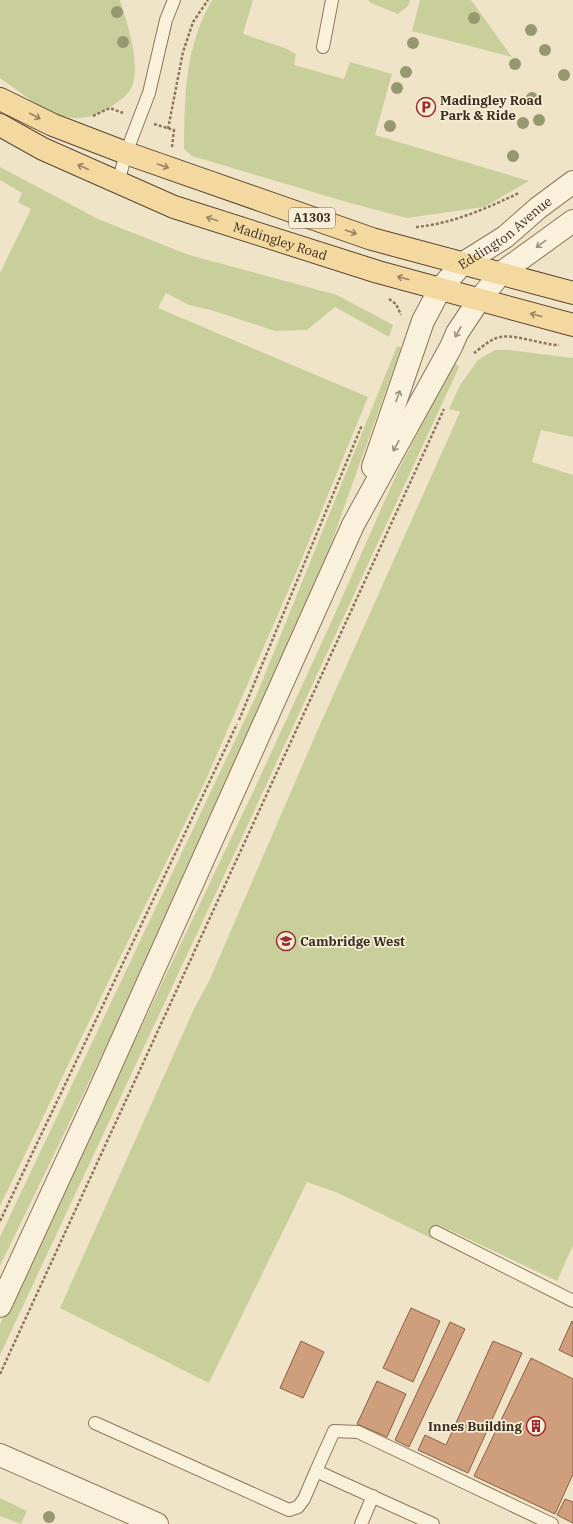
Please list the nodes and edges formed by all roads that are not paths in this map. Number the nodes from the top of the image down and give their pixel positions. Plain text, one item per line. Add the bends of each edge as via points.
1 (174, 0) edge
2 (332, 0) edge
3 (323, 47) dead end
4 (0, 99) edge
5 (0, 125) edge
6 (126, 153) junction
7 (573, 182) edge
8 (118, 183) junction
9 (573, 221) edge
10 (462, 264) junction
11 (501, 273) junction
12 (440, 289) junction
13 (573, 293) edge
14 (479, 300) junction
15 (573, 325) edge
16 (353, 525) junction
17 (436, 1232) dead end
18 (573, 1301) edge
19 (0, 1306) edge
20 (95, 1423) dead end
21 (0, 1455) edge
22 (316, 1471) junction
23 (373, 1496) junction
24 (157, 1524) edge
25 (361, 1524) edge
26 (433, 1524) edge
27 (552, 1524) edge

1 - 6 lane via 166,20 149,93
2 - 3 lane
4 -> 6 main road, A1303 via 53,125
8 -> 5 main road, Madingley Road / A1303 via 43,149
6 - 8 lane
6 -> 10 main road, A1303 via 372,239
7 - 10 street, Eddington Avenue via 505,237
12 -> 8 main road, Madingley Road / A1303 via 378,272 174,207
9 -> 11 street
10 - 11 main road, A1303
10 - 12 street, Eddington Avenue
11 - 13 main road, A1303
11 - 14 street
12 - 14 main road, Madingley Road / A1303
16 -> 12 street, Eddington Avenue via 423,321
15 -> 14 main road, Madingley Road / A1303
14 -> 16 street via 457,333
16 - 19 street
17 - 18 lane
20 - 22 lane via 289,1510 298,1507 304,1499
21 - 24 street
22 - 23 lane
22 - 27 lane via 334,1431 358,1432
23 - 25 lane
23 - 26 lane

